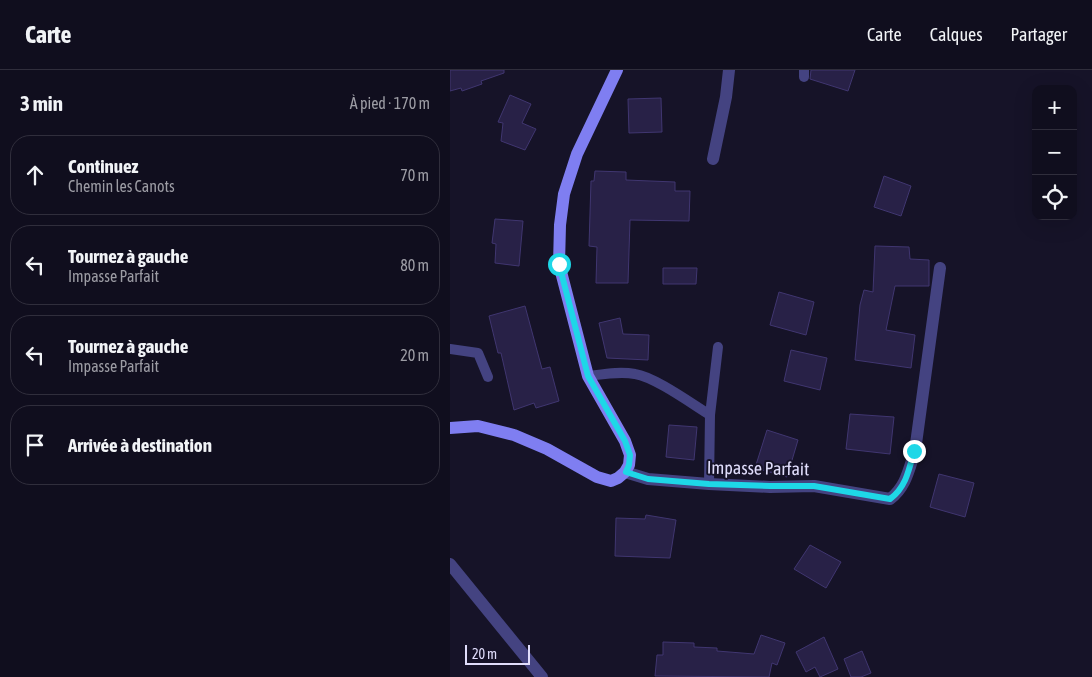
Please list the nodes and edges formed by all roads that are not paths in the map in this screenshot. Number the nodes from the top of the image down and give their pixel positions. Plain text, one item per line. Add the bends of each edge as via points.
1 (617, 70) edge
2 (729, 70) edge
3 (713, 159) dead end
4 (940, 268) dead end
5 (718, 347) dead end
6 (450, 348) edge
7 (588, 376) junction
8 (488, 378) dead end
9 (710, 415) junction
10 (450, 428) edge
11 (626, 472) junction
12 (709, 484) junction
13 (450, 564) edge
14 (542, 677) edge

1 - 7 street via 577,154 564,194 560,225 559,264
2 - 3 street
4 - 12 street, Impasse Parfait via 914,451 907,479 898,493 890,499 814,486
5 - 9 lane
6 - 8 lane via 478,352
7 - 9 lane via 618,372 637,374
7 - 11 street via 625,441 630,455
9 - 12 lane
10 - 11 street via 478,426 514,435 611,481
11 - 12 street, Impasse Parfait via 648,479
13 - 14 street

